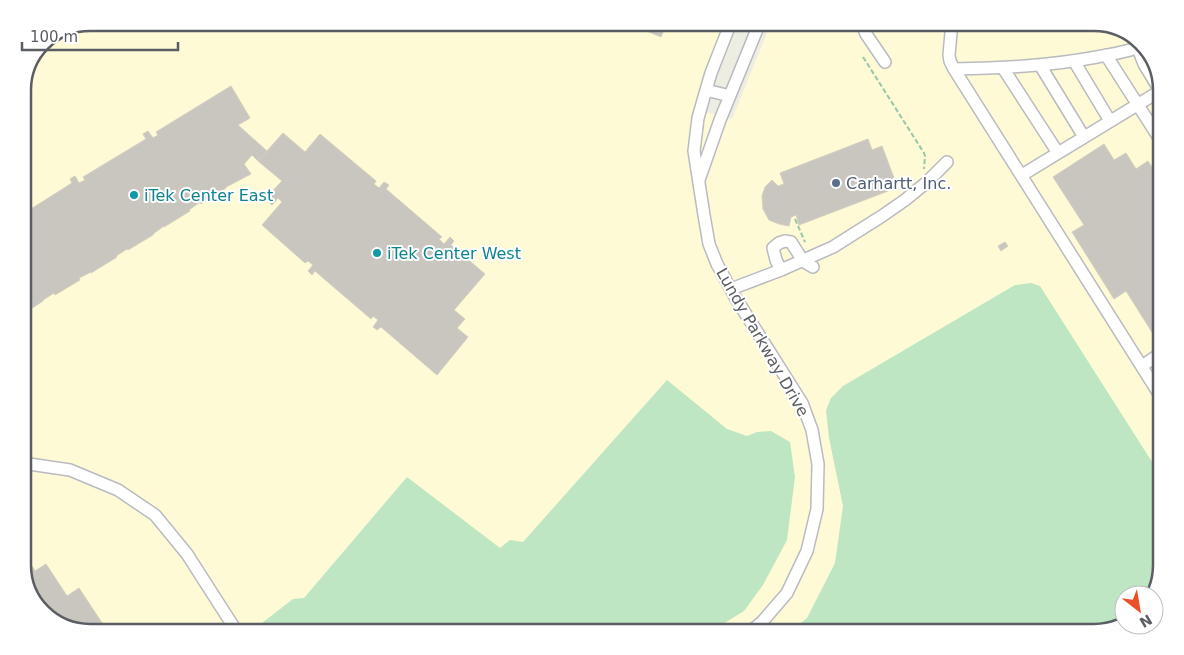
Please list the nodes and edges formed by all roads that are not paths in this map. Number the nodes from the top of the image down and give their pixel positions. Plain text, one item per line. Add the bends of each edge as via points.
1 (727, 31) edge
2 (756, 31) edge
3 (865, 31) edge
4 (951, 31) edge
5 (1133, 46) edge
6 (1106, 55) junction
7 (1142, 56) edge
8 (1074, 61) junction
9 (885, 62) dead end
10 (1040, 65) junction
11 (1003, 68) junction
12 (954, 69) junction
13 (1151, 75) edge
14 (706, 90) junction
15 (730, 96) junction
16 (1153, 96) edge
17 (1138, 104) junction
18 (1110, 121) junction
19 (1153, 129) edge
20 (1084, 137) junction
21 (1058, 153) junction
22 (947, 162) dead end
23 (1022, 175) junction
24 (699, 182) junction
25 (808, 264) junction
26 (781, 270) junction
27 (731, 289) junction
28 (1153, 359) edge
29 (1142, 366) junction
30 (1153, 383) edge
31 (31, 464) edge
32 (232, 624) edge
33 (760, 624) edge

1 - 14 street, Lundy Parkway Drive
2 - 15 street, Lundy Parkway Drive
3 - 9 street
4 - 12 street via 949,55
5 - 6 street
6 - 8 street
6 - 17 street
7 - 13 street
8 - 10 street
8 - 18 street
10 - 11 street
10 - 20 street
11 - 12 street
11 - 21 street
12 - 23 street
14 - 15 street
14 - 24 street, Lundy Parkway Drive via 694,151
15 - 24 street, Lundy Parkway Drive
16 - 17 street
17 - 18 street
17 - 19 street
18 - 20 street
20 - 21 street
21 - 23 street
22 - 25 street via 927,182 882,216
23 - 29 street
24 - 27 street, Lundy Parkway Drive via 709,244
25 - 26 street
25 - 26 street via 791,242 785,241 773,248
26 - 27 street
27 - 33 street, Lundy Parkway Drive via 802,404 812,430 818,464 817,509 807,551 787,593
28 - 29 street
29 - 30 street
31 - 32 street via 70,470 118,490 155,515 188,554

